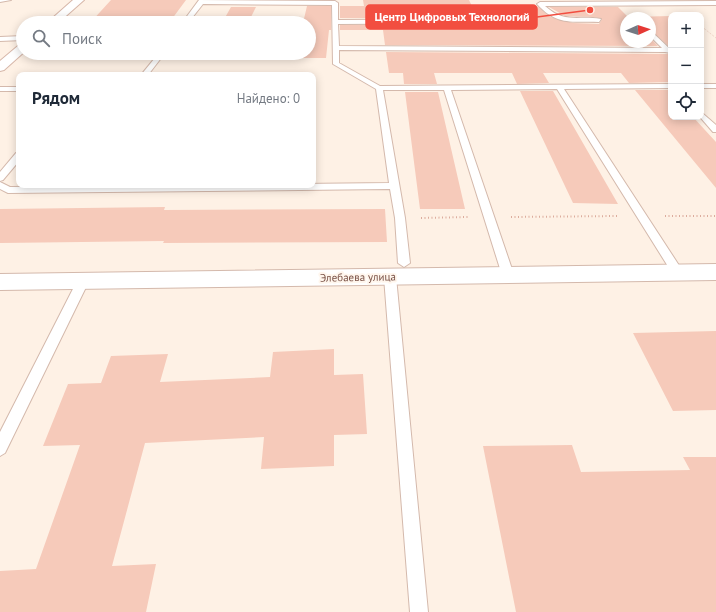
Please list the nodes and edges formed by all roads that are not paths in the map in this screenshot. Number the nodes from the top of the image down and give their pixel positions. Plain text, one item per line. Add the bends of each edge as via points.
1 (0, 0) edge
2 (8, 0) edge
3 (79, 0) edge
4 (201, 1) edge
5 (716, 3) edge
6 (60, 16) edge
7 (190, 16) edge
8 (599, 20) dead end
9 (500, 21) dead end
10 (336, 22) junction
11 (16, 38) edge
12 (0, 39) edge
13 (656, 39) edge
14 (335, 48) junction
15 (668, 51) edge
16 (668, 52) edge
17 (16, 53) edge
18 (156, 60) edge
19 (0, 67) edge
20 (146, 72) edge
21 (704, 85) edge
22 (668, 86) edge
23 (716, 86) edge
24 (447, 87) junction
25 (559, 87) junction
26 (16, 88) edge
27 (379, 88) junction
28 (0, 89) edge
29 (704, 117) edge
30 (716, 130) edge
31 (16, 159) edge
32 (0, 178) edge
33 (0, 185) edge
34 (394, 186) junction
35 (316, 187) edge
36 (201, 188) edge
37 (397, 270) junction
38 (716, 272) edge
39 (678, 273) junction
40 (508, 275) junction
41 (83, 281) junction
42 (0, 282) edge
43 (0, 448) edge
44 (419, 612) edge

1 - 2 lane
3 - 6 street
4 - 7 lane
4 - 10 lane via 335,4
5 - 8 lane via 540,4 553,16 562,19
9 - 10 lane
10 - 14 lane
11 - 12 lane
13 - 15 lane
14 - 16 lane
14 - 27 lane via 336,64
17 - 19 street
18 - 20 lane
21 - 23 lane
22 - 25 lane
24 - 25 lane
24 - 27 lane
24 - 40 lane
25 - 39 lane
26 - 28 lane
27 - 34 lane
29 - 30 lane
31 - 32 lane
33 - 36 lane via 8,190
34 - 35 lane
34 - 37 lane via 400,218
37 - 40 street, Элебаева улица
37 - 41 street, Элебаева улица
37 - 44 lane
38 - 39 street, Элебаева улица
39 - 40 street, Элебаева улица
41 - 42 street, Элебаева улица
41 - 43 lane

